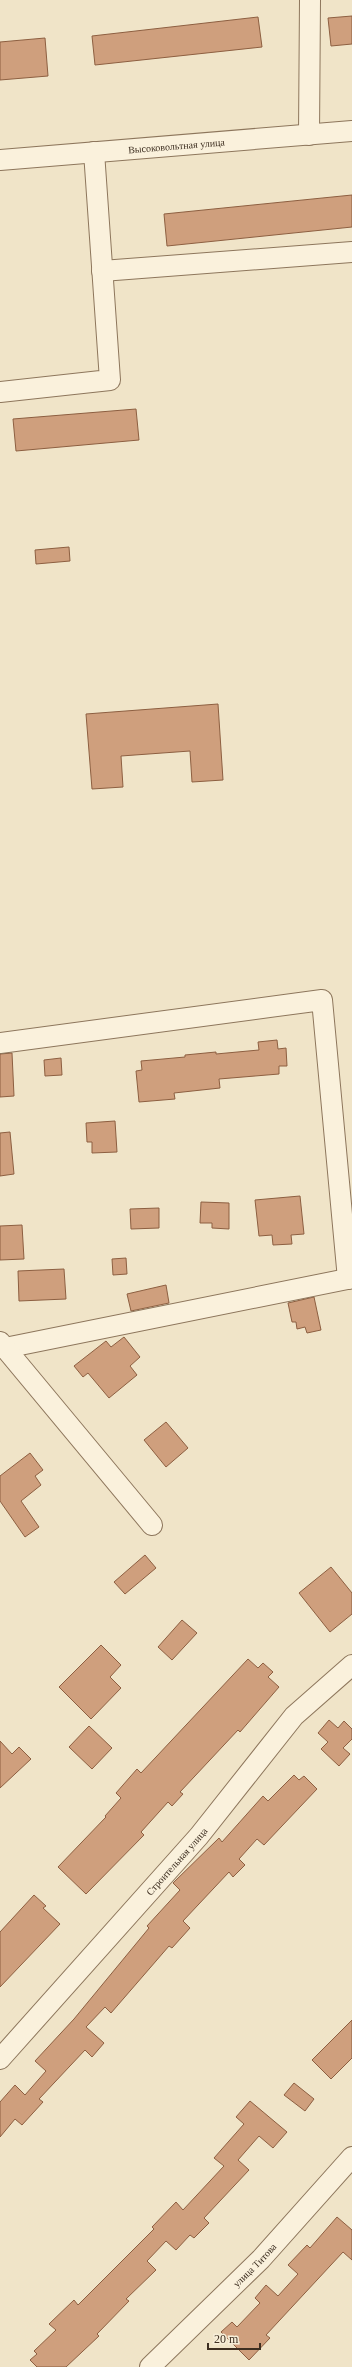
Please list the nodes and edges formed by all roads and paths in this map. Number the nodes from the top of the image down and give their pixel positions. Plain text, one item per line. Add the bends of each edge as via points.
1 (310, 0) edge
2 (352, 131) edge
3 (309, 135) junction
4 (94, 152) junction
5 (0, 160) edge
6 (352, 252) edge
7 (102, 271) junction
8 (0, 392) edge
9 (0, 1044) edge
10 (350, 1278) edge
11 (3, 1345) edge
12 (152, 1525) dead end
13 (352, 1665) edge
14 (0, 2059) edge
15 (352, 2157) edge
16 (150, 2367) edge

1 - 3 street
2 - 3 street, Высоковольтная улица
3 - 4 street, Высоковольтная улица
4 - 5 street, Высоковольтная улица
4 - 7 street
6 - 7 street
7 - 8 street via 110,380
9 - 10 street via 322,1000
10 - 11 street
11 - 12 street
13 - 14 street, Строительная улица via 294,1716 199,1836
15 - 16 street, улица Титова via 261,2259

